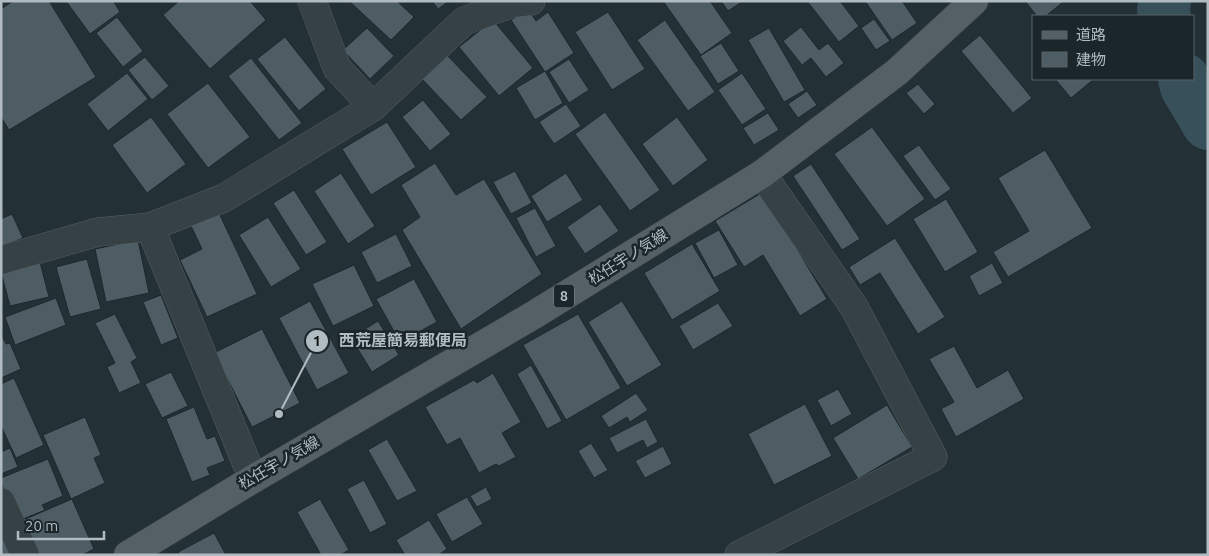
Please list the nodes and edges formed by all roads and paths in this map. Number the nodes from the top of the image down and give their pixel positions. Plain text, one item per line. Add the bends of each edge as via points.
1 (312, 1) edge
2 (531, 1) edge
3 (974, 1) edge
4 (373, 107) junction
5 (762, 174) junction
6 (150, 227) junction
7 (1, 260) edge
8 (253, 479) junction
9 (1, 502) edge
10 (24, 555) edge
11 (128, 555) edge
12 (739, 555) edge

1 - 4 street via 337,68
2 - 4 street via 513,3 464,21
3 - 5 main road, 松任宇ノ気線 / 8 via 897,72
4 - 6 street via 224,198
5 - 8 main road, 松任宇ノ気線 / 8 via 532,316
5 - 12 street via 854,307 933,457
6 - 7 street via 98,232
6 - 8 street
8 - 11 main road, 松任宇ノ気線 / 8
9 - 10 street

